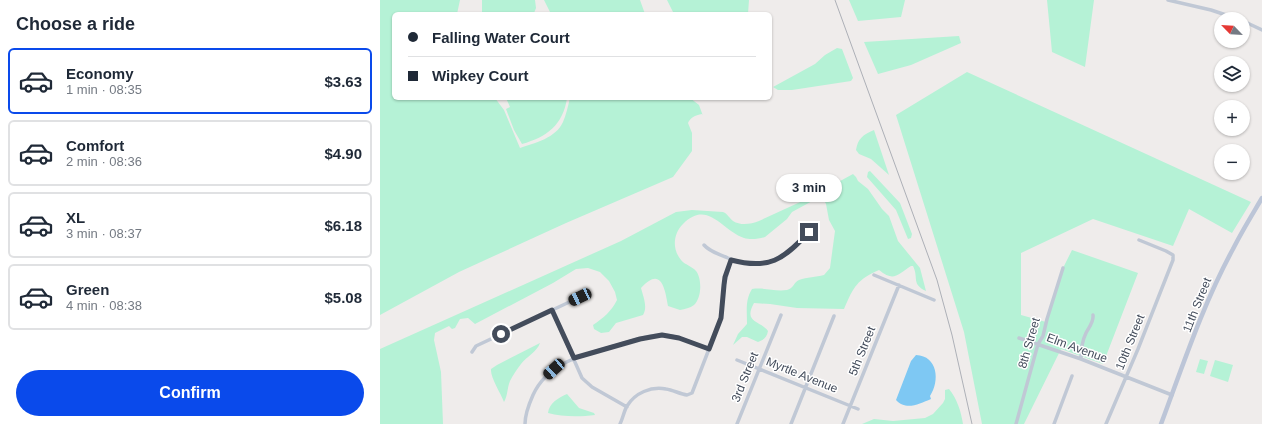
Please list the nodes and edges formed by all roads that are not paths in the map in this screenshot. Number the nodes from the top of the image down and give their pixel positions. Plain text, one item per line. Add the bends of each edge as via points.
1 (1168, 0) edge
2 (1217, 12) edge
3 (1250, 24) edge
4 (1262, 30) edge
5 (1262, 198) edge
6 (809, 232) dead end
7 (1139, 240) dead end
8 (704, 245) dead end
9 (731, 260) junction
10 (1063, 268) dead end
11 (874, 276) dead end
12 (899, 285) junction
13 (589, 297) dead end
14 (934, 300) dead end
15 (552, 310) junction
16 (781, 315) dead end
17 (1093, 315) dead end
18 (834, 316) dead end
19 (1019, 338) dead end
20 (1038, 344) junction
21 (709, 349) junction
22 (472, 352) dead end
23 (574, 358) junction
24 (1081, 358) junction
25 (737, 360) dead end
26 (759, 369) junction
27 (1072, 376) dead end
28 (1127, 377) junction
29 (806, 388) junction
30 (690, 395) junction
31 (1172, 395) junction
32 (691, 400) dead end
33 (850, 406) junction
34 (627, 407) junction
35 (858, 409) dead end
36 (525, 424) edge
37 (620, 424) edge
38 (737, 424) edge
39 (791, 424) edge
40 (843, 424) edge
41 (1016, 424) edge
42 (1054, 424) edge
43 (1106, 424) edge
44 (1161, 424) edge

1 - 2 street
3 - 4 street
5 - 31 main road, 11th Street via 1222,270
6 - 9 street via 785,255 770,262 751,264
7 - 28 street, 10th Street via 1173,255 1171,266
8 - 9 street via 708,250
9 - 21 street via 724,281 721,318
10 - 20 street, 8th Street via 1043,336
11 - 12 street
12 - 14 street
12 - 33 street, 5th Street
13 - 15 street via 580,297
15 - 22 street via 476,346
15 - 23 street
16 - 26 street, 3rd Street
17 - 24 street via 1094,319 1082,344
18 - 29 street
19 - 20 street, Elm Avenue
20 - 24 street, Elm Avenue
20 - 41 street, 8th Street
21 - 23 street via 662,335
21 - 30 street
23 - 34 street via 580,374 588,384
23 - 36 street via 554,369 540,382 530,402
24 - 28 street, Elm Avenue
25 - 26 street, Myrtle Avenue
26 - 29 street, Myrtle Avenue
26 - 38 street, 3rd Street
27 - 42 street
28 - 31 street, Elm Avenue
28 - 43 street, 10th Street
29 - 33 street, Myrtle Avenue
29 - 39 street
30 - 32 street
30 - 34 street via 655,388 641,393
31 - 44 main road, 11th Street
33 - 35 street, Myrtle Avenue
33 - 40 street, 5th Street
34 - 37 street

